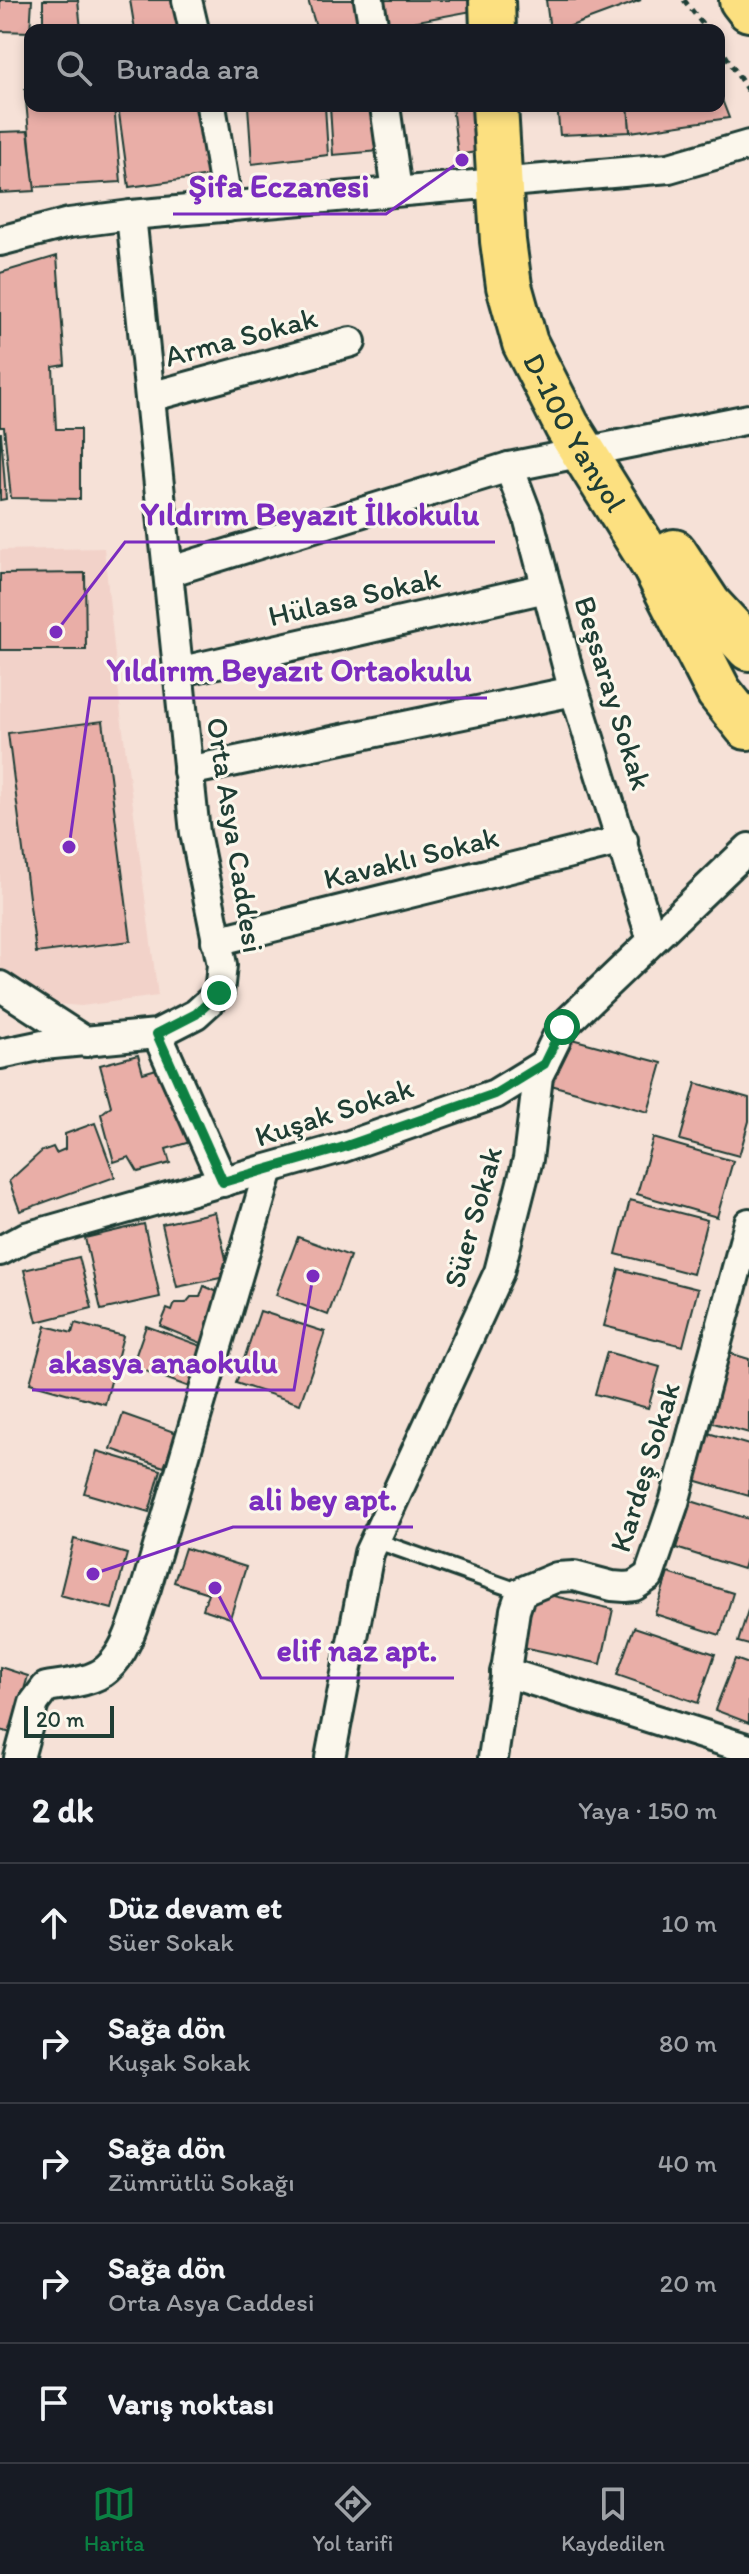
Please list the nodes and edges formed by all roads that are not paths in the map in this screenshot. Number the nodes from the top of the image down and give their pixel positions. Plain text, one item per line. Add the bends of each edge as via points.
1 (187, 0) edge
2 (369, 0) edge
3 (492, 0) edge
4 (515, 0) edge
5 (742, 0) edge
6 (749, 9) edge
7 (193, 24) edge
8 (373, 24) edge
9 (493, 24) edge
10 (516, 24) edge
11 (212, 112) edge
12 (386, 112) edge
13 (496, 112) edge
14 (517, 112) edge
15 (749, 145) edge
16 (509, 182) junction
17 (397, 191) junction
18 (228, 207) junction
19 (131, 215) junction
20 (0, 241) edge
21 (351, 342) dead end
22 (150, 397) junction
23 (749, 419) edge
24 (597, 449) junction
25 (509, 467) junction
26 (168, 572) junction
27 (546, 588) junction
28 (749, 648) edge
29 (178, 672) junction
30 (574, 691) junction
31 (748, 721) edge
32 (188, 771) junction
33 (623, 840) junction
34 (749, 848) edge
35 (652, 940) junction
36 (216, 941) junction
37 (0, 986) edge
38 (157, 1034) junction
39 (86, 1042) junction
40 (0, 1054) edge
41 (544, 1064) junction
42 (269, 1169) junction
43 (223, 1182) junction
44 (749, 1223) edge
45 (0, 1251) edge
46 (374, 1540) junction
47 (521, 1592) junction
48 (505, 1672) junction
49 (749, 1749) edge
50 (19, 1758) edge
51 (330, 1758) edge
52 (493, 1758) edge

1 - 7 street
2 - 8 street
3 - 9 main road
4 - 10 main road
5 - 6 main road
11 - 18 street
12 - 17 street
13 - 16 main road, D-100 Yanyol
14 - 16 main road, D-100 Yanyol
15 - 16 street via 669,168
16 - 17 street
16 - 24 main road, D-100 Yanyol via 538,305
17 - 18 street
18 - 19 street
19 - 20 street via 69,223
19 - 22 street, Orta Asya Caddesi
21 - 22 street, Arma Sokak
22 - 26 street, Orta Asya Caddesi
23 - 24 street
24 - 25 street
24 - 28 main road, D-100 Yanyol via 709,605
24 - 31 main road, D-100 Yanyol via 719,692
25 - 26 street
25 - 27 street, Beşsaray Sokak
26 - 29 street, Orta Asya Caddesi
27 - 29 street, Hülasa Sokak
27 - 30 street, Beşsaray Sokak
29 - 32 street, Orta Asya Caddesi
30 - 32 street
30 - 33 street, Beşsaray Sokak
32 - 36 street, Orta Asya Caddesi
33 - 35 street, Beşsaray Sokak
33 - 36 street, Kavaklı Sokak
34 - 35 street, Süer Sokak
35 - 41 street, Süer Sokak via 562,1027
36 - 38 street, Orta Asya Caddesi via 222,965 219,993 196,1014
37 - 39 street
38 - 39 street, Orta Asya Caddesi
38 - 43 street
39 - 40 street, Orta Asya Caddesi
41 - 42 street, Kuşak Sokak via 495,1094
41 - 46 street, Süer Sokak via 528,1159 499,1272
42 - 43 street, Kuşak Sokak
42 - 50 street via 146,1588 123,1647 107,1670 46,1687 34,1703
43 - 45 street, Kuşak Sokak via 26,1237
44 - 47 street, Kardeş Sokak via 674,1503 649,1576 625,1587 557,1577
46 - 47 lane
46 - 51 street, Süer Sokak
47 - 48 street
48 - 49 street
48 - 52 street

